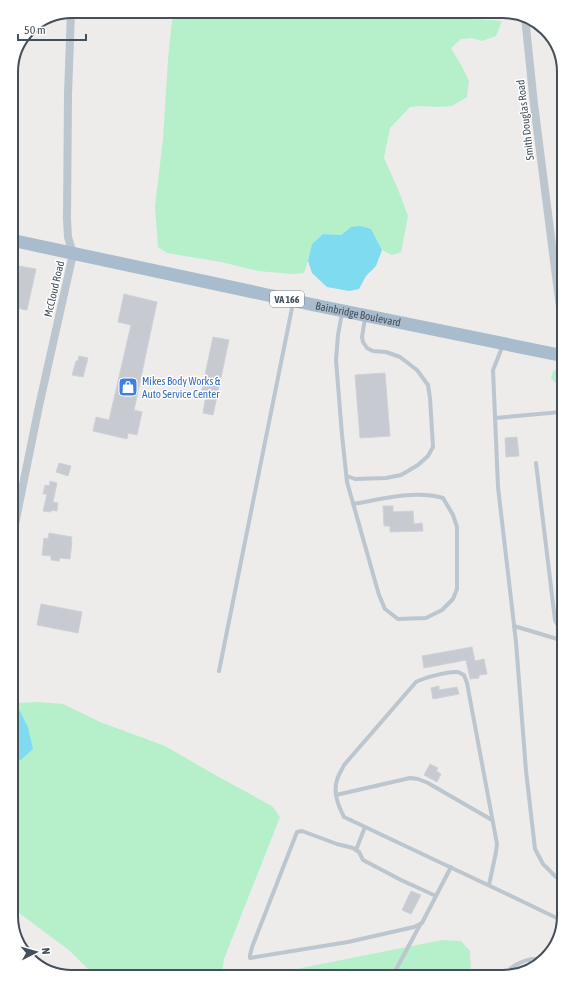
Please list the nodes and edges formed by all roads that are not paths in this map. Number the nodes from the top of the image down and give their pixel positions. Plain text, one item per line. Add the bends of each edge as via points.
1 (71, 18) edge
2 (526, 23) edge
3 (18, 242) edge
4 (73, 254) junction
5 (557, 284) edge
6 (293, 301) junction
7 (342, 311) junction
8 (365, 315) junction
9 (503, 344) junction
10 (557, 355) edge
11 (557, 412) edge
12 (495, 418) junction
13 (536, 463) dead end
14 (347, 476) junction
15 (353, 504) junction
16 (18, 510) edge
17 (557, 624) edge
18 (514, 626) junction
19 (557, 639) edge
20 (219, 671) dead end
21 (336, 795) junction
22 (492, 820) junction
23 (365, 827) junction
24 (356, 850) junction
25 (451, 867) junction
26 (557, 877) edge
27 (489, 885) junction
28 (436, 896) junction
29 (557, 919) edge
30 (422, 923) junction
31 (536, 959) edge
32 (396, 970) edge
33 (509, 970) edge

1 - 4 street, McCloud Road via 67,219 68,237
2 - 5 street, Smith Douglas Road
3 - 4 main road, Bainbridge Boulevard / VA 166
4 - 6 main road, Bainbridge Boulevard / VA 166
4 - 16 street, McCloud Road
6 - 7 main road, Bainbridge Boulevard / VA 166
6 - 20 lane
7 - 8 main road, Bainbridge Boulevard / VA 166
7 - 14 lane via 336,360
8 - 9 main road, Bainbridge Boulevard / VA 166
8 - 14 lane via 362,337 367,348 400,357 417,370 428,385 433,447 418,465 401,475 360,479
9 - 10 main road, Bainbridge Boulevard / VA 166
9 - 12 lane via 493,370
11 - 12 lane
12 - 18 lane via 498,487
13 - 17 lane
14 - 15 lane
15 - 15 lane via 385,609 398,620 426,618 442,610 453,599 457,589 457,527 443,498 434,495 407,495
18 - 19 lane
18 - 26 lane via 535,849 543,864
21 - 22 lane via 410,778 418,779
21 - 22 lane via 337,779 344,766 416,682 459,672 464,675 467,683
21 - 23 lane via 344,817
22 - 27 lane via 497,848
23 - 24 lane
23 - 25 lane
24 - 28 lane via 363,860
24 - 30 lane via 302,831 297,832 250,958 348,942
25 - 27 lane
25 - 28 lane
27 - 29 lane
28 - 30 lane
30 - 32 lane
31 - 33 lane

